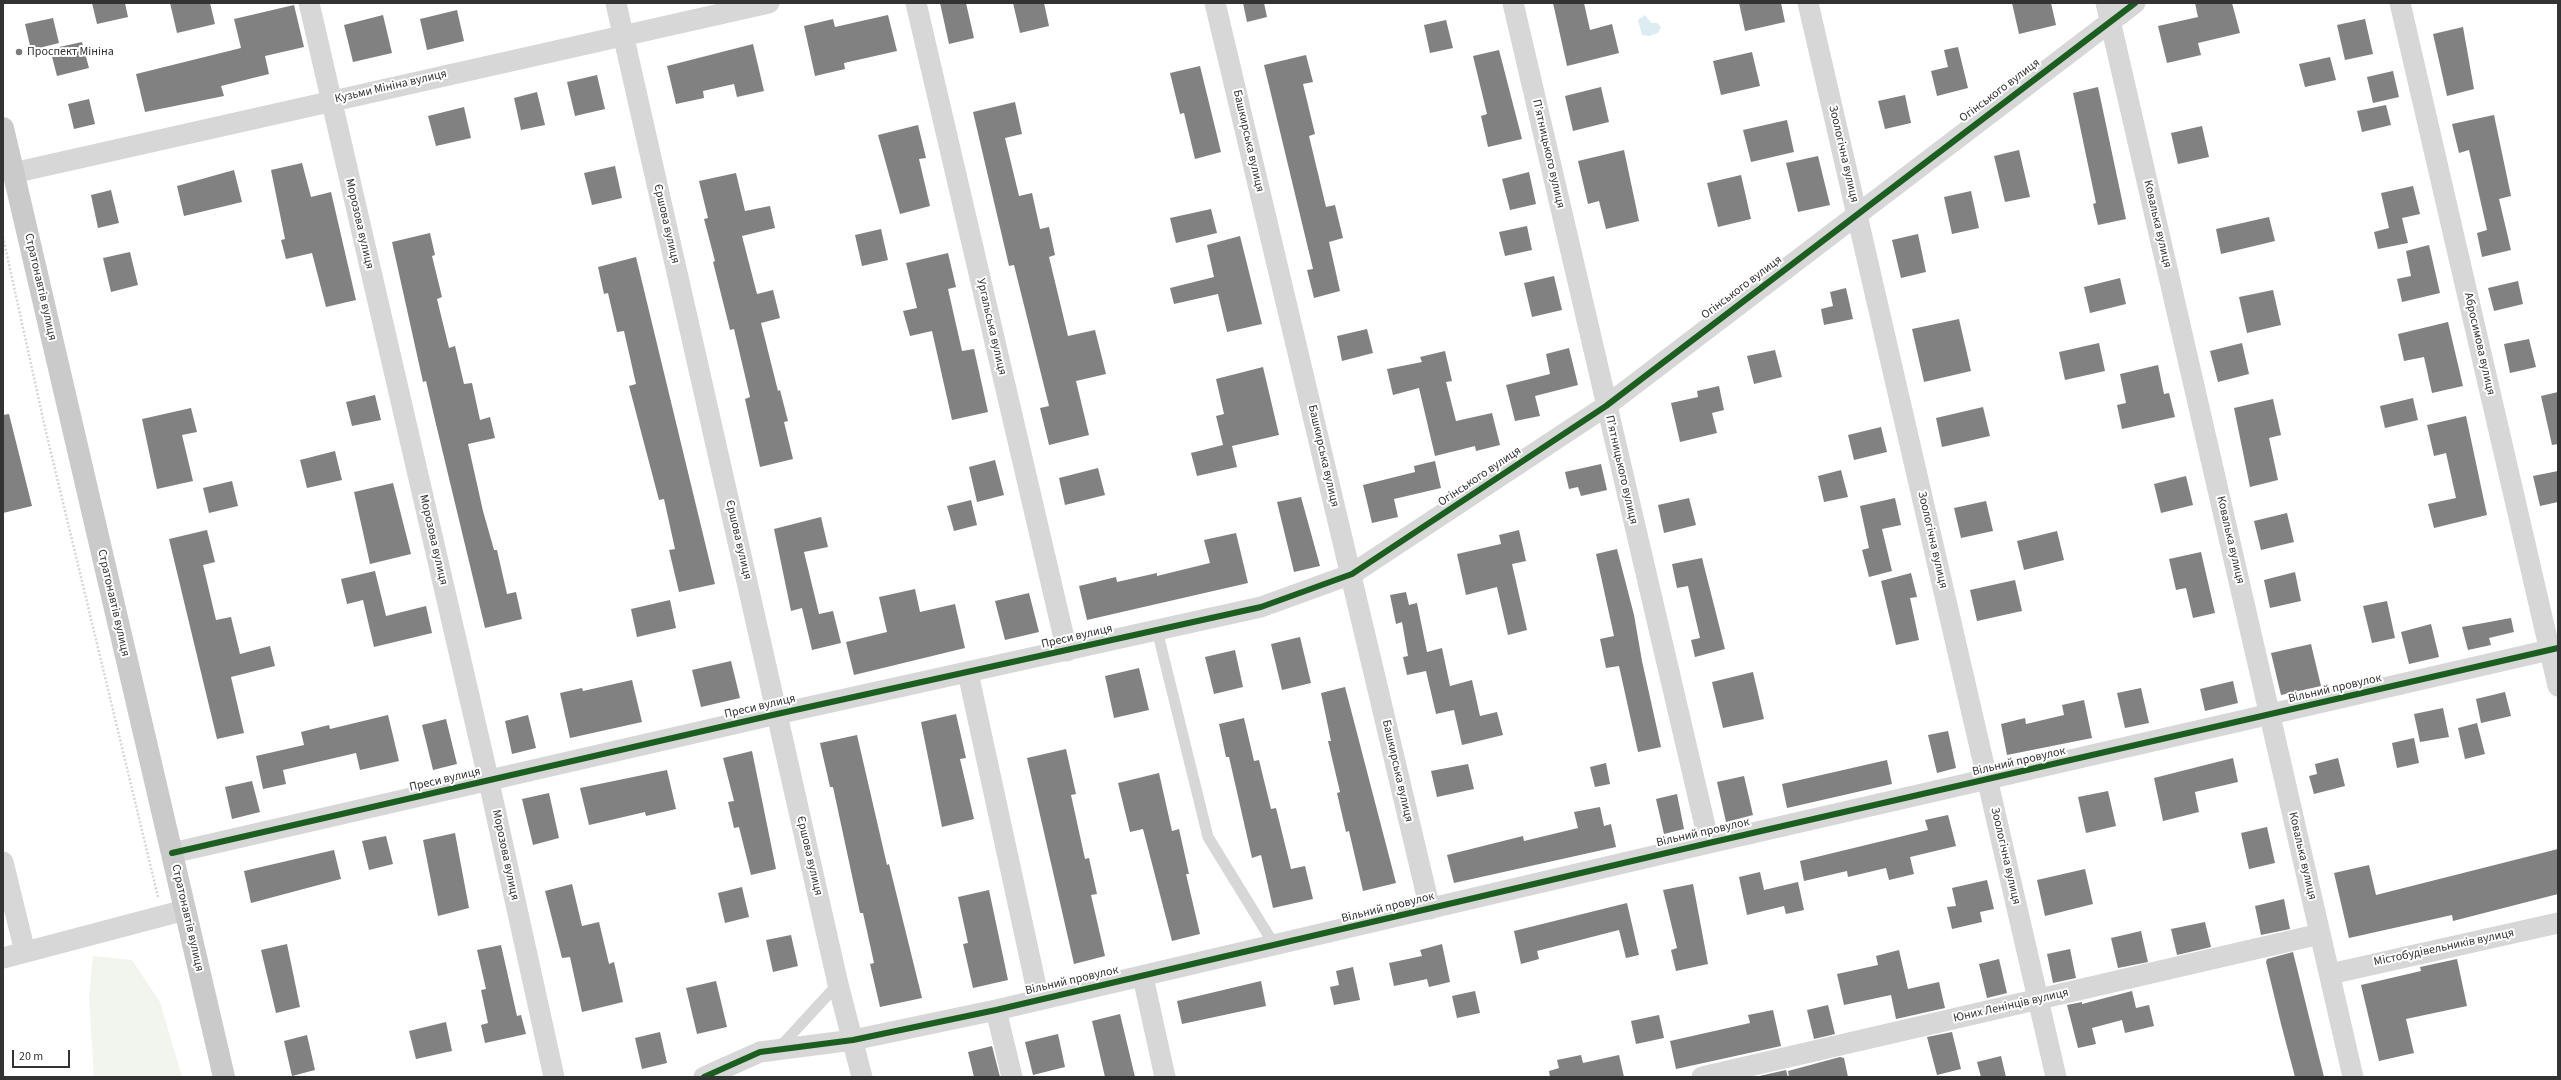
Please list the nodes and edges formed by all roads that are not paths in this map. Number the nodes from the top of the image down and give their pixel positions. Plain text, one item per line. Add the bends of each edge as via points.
1 (308, 3) edge
2 (616, 3) edge
3 (769, 3) edge
4 (916, 3) edge
5 (1215, 3) edge
6 (1513, 3) edge
7 (1808, 3) edge
8 (2134, 3) edge
9 (2400, 3) edge
10 (2108, 12) edge
11 (623, 36) junction
12 (330, 101) junction
13 (3, 128) edge
14 (13, 173) junction
15 (1857, 214) junction
16 (1606, 406) junction
17 (1352, 574) junction
18 (1157, 630) junction
19 (2554, 649) edge
20 (1067, 651) junction
21 (968, 673) junction
22 (2558, 686) edge
23 (777, 714) junction
24 (2270, 715) junction
25 (1988, 781) junction
26 (489, 782) junction
27 (1709, 843) junction
28 (172, 853) junction
29 (3, 862) edge
30 (1430, 909) junction
31 (185, 910) junction
32 (2558, 923) edge
33 (2320, 934) junction
34 (1275, 946) junction
35 (25, 952) junction
36 (3, 958) edge
37 (2330, 974) junction
38 (1143, 976) junction
39 (838, 984) junction
40 (1038, 1000) junction
41 (2038, 1000) junction
42 (996, 1010) junction
43 (853, 1040) junction
44 (778, 1048) junction
45 (224, 1077) edge
46 (554, 1077) edge
47 (704, 1077) edge
48 (862, 1077) edge
49 (1012, 1077) edge
50 (1165, 1077) edge
51 (1702, 1077) edge
52 (2056, 1077) edge
53 (2353, 1077) edge

1 - 12 street, Морозова вулиця
2 - 11 street, Єршова вулиця
3 - 11 street, Кузьми Мініна вулиця
4 - 20 street, Ургальська вулиця
5 - 17 street, Башкирська вулиця
6 - 16 street, П’ятницького вулиця
7 - 15 street, Зоологічна вулиця
8 - 10 street, Огінського вулиця
9 - 19 street, Абросимова вулиця
10 - 15 street, Огінського вулиця
10 - 24 street, Ковалька вулиця
11 - 12 street, Кузьми Мініна вулиця
11 - 23 street, Єршова вулиця
12 - 14 street, Кузьми Мініна вулиця
12 - 26 street, Морозова вулиця
13 - 14 main road, Стратонавтів вулиця
14 - 28 main road, Стратонавтів вулиця
15 - 16 street, Огінського вулиця
15 - 25 street, Зоологічна вулиця
16 - 17 street, Огінського вулиця
16 - 27 street, П’ятницького вулиця
17 - 18 street, Преси вулиця via 1261,607
17 - 30 street, Башкирська вулиця
18 - 20 street, Преси вулиця
18 - 34 lane via 1208,838
19 - 22 street, Абросимова вулиця
19 - 24 street, Вільний провулок
20 - 21 street, Преси вулиця
21 - 23 street, Преси вулиця
21 - 40 street
23 - 26 street, Преси вулиця
23 - 39 street, Єршова вулиця
24 - 25 street, Вільний провулок
24 - 33 street, Ковалька вулиця
25 - 27 street, Вільний провулок
25 - 41 street, Зоологічна вулиця
26 - 28 street, Преси вулиця
26 - 46 street, Морозова вулиця
27 - 30 street, Вільний провулок
28 - 31 main road, Стратонавтів вулиця
29 - 35 street
30 - 34 street, Вільний провулок
31 - 35 street
31 - 45 main road, Стратонавтів вулиця
32 - 37 street, Містобудівельників вулиця
33 - 37 street, Ковалька вулиця
33 - 41 street, Юних Ленінців вулиця
34 - 38 street, Вільний провулок
35 - 36 street
37 - 53 street, Ковалька вулиця
38 - 40 street, Вільний провулок
38 - 50 street
39 - 43 street, Єршова вулиця
39 - 44 lane
40 - 42 street, Вільний провулок
41 - 51 street, Юних Ленінців вулиця
41 - 52 street, Зоологічна вулиця
42 - 43 street, Вільний провулок
42 - 49 street
43 - 44 street
43 - 48 street, Єршова вулиця
44 - 47 street via 760,1052

